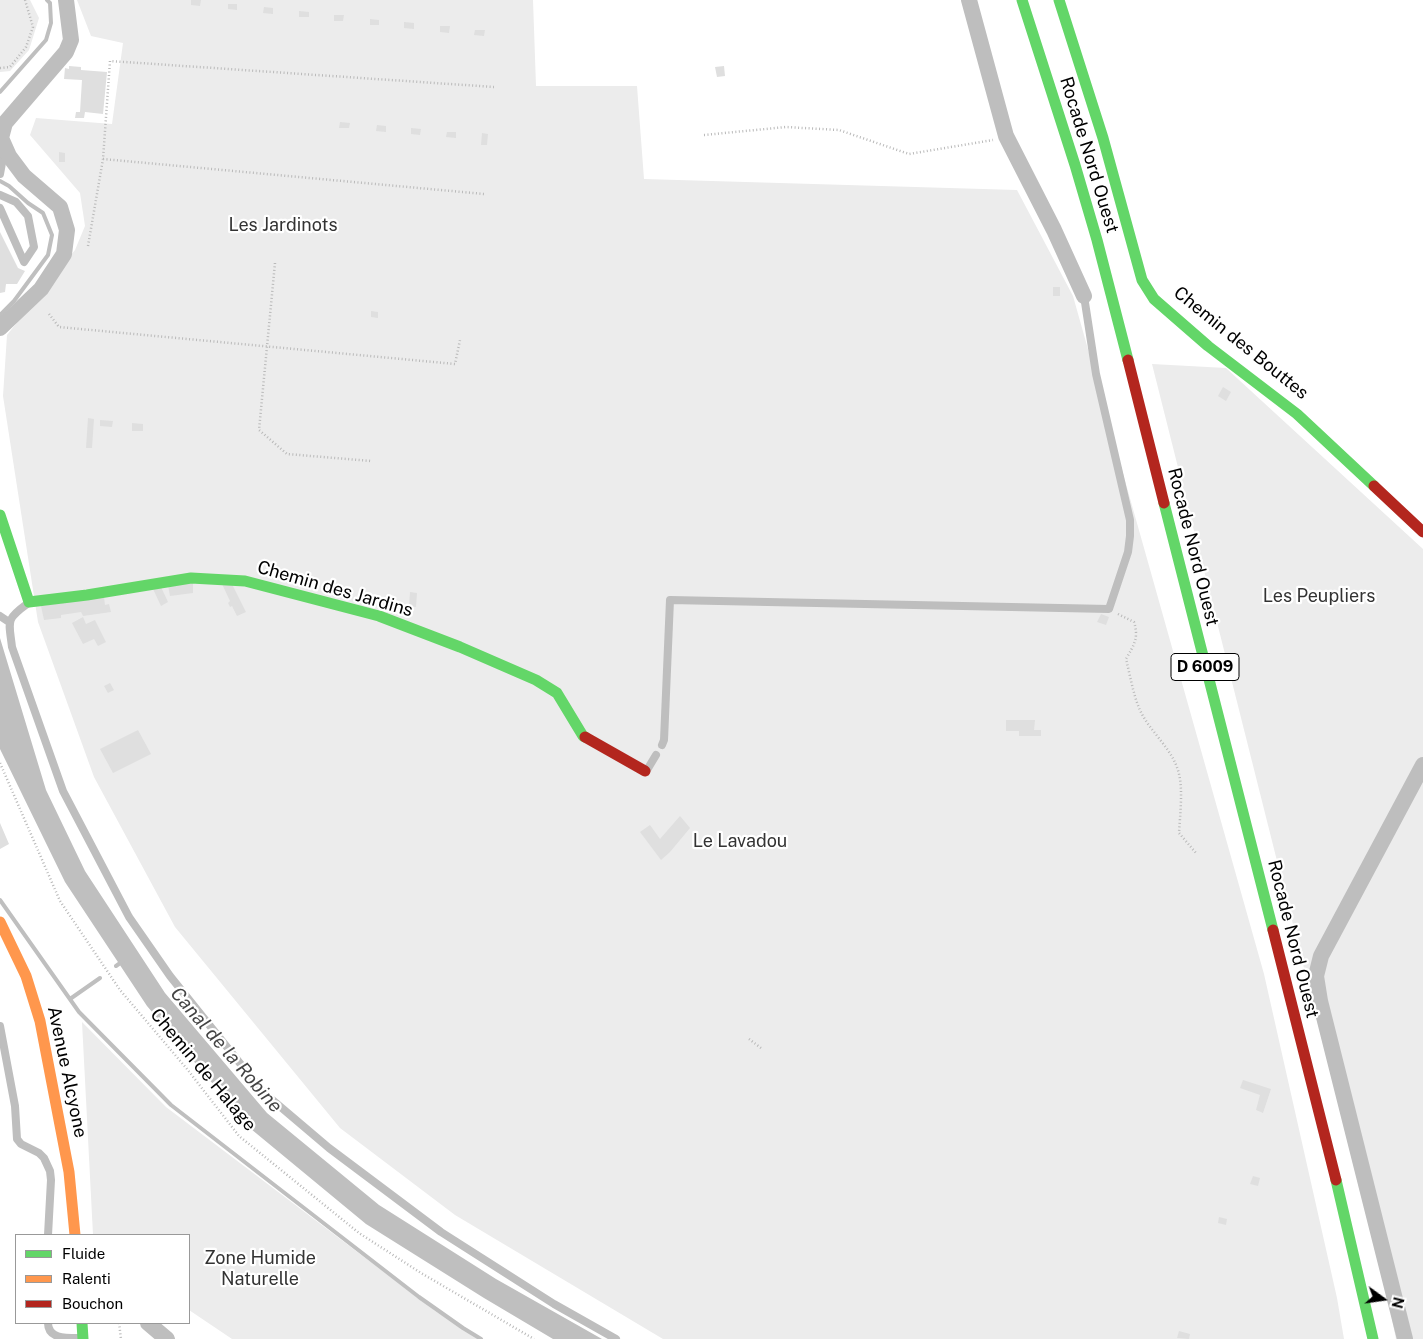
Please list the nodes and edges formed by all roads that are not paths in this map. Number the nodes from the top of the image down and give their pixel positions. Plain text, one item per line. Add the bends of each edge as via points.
1 (66, 0) edge
2 (969, 0) edge
3 (1022, 0) edge
4 (1059, 0) edge
5 (5, 146) junction
6 (0, 172) edge
7 (0, 195) edge
8 (0, 208) edge
9 (1084, 296) joint
10 (0, 328) edge
11 (0, 515) edge
12 (1423, 532) edge
13 (29, 602) junction
14 (0, 616) edge
15 (9, 622) junction
16 (662, 745) dead end
17 (656, 755) dead end
18 (1423, 765) edge
19 (645, 771) joint
20 (0, 922) edge
21 (0, 1026) edge
22 (48, 1234) edge
23 (75, 1234) edge
24 (48, 1324) edge
25 (82, 1324) edge
26 (149, 1324) edge
27 (83, 1339) edge
28 (167, 1339) edge
29 (616, 1339) edge
30 (1374, 1339) edge
31 (1405, 1339) edge

1 - 5 street via 71,40 66,52 5,123 1,138
2 - 9 street via 1006,136
3 - 30 street, Rocade Nord Ouest / D 6009 via 1097,240
4 - 12 street, Chemin des Bouttes via 1103,138 1142,280 1154,299 1208,346 1297,414
5 - 6 lane
5 - 10 street via 24,176 60,207 67,230 64,254 41,289
7 - 8 lane via 16,202 28,216 34,247 24,262
9 - 16 lane via 1096,374 1130,520 1128,552 1109,610 670,600
11 - 13 street
13 - 15 lane via 14,613
13 - 19 street, Chemin des Jardins via 191,578 245,581 379,616 460,646 536,680 557,693 583,736
14 - 15 lane
15 - 29 lane via 12,647 63,790 129,917 170,976 264,1092 329,1148 441,1232
17 - 19 lane
18 - 31 street via 1321,956 1316,976
20 - 23 street, Avenue Alcyone via 26,976 40,1021 69,1172
21 - 22 lane via 15,1106 18,1142 39,1153 50,1171
24 - 27 lane via 53,1337
25 - 27 street
26 - 28 street

